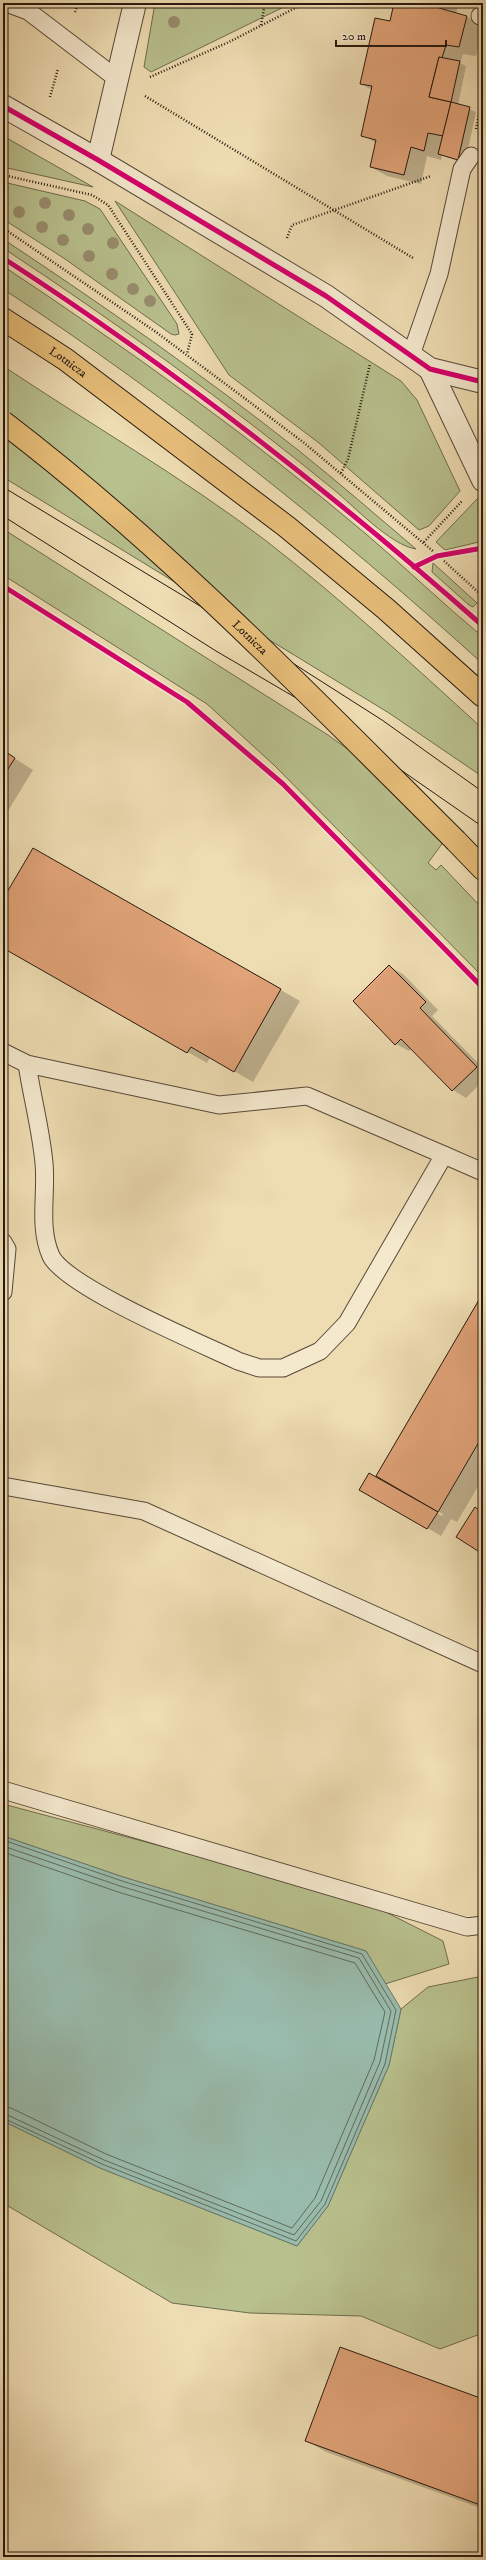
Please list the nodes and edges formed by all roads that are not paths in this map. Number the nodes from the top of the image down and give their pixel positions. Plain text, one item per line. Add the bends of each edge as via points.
1 (7, 3) edge
2 (135, 3) edge
3 (123, 82) junction
4 (3, 106) edge
5 (98, 160) junction
6 (466, 163) road end
7 (3, 319) edge
8 (411, 355) junction
9 (430, 369) junction
10 (483, 382) edge
11 (3, 422) edge
12 (483, 480) edge
13 (483, 696) edge
14 (483, 869) edge
15 (3, 1052) edge
16 (26, 1064) junction
17 (444, 1155) junction
18 (483, 1172) edge
19 (3, 1242) edge
20 (3, 1292) edge
21 (3, 1486) edge
22 (483, 1664) edge
23 (3, 1790) edge
24 (483, 1925) edge

1 - 3 lane via 28,11
2 - 3 street
3 - 5 street
4 - 5 street
5 - 8 street via 326,296
6 - 8 lane via 439,274
7 - 13 main road, Lotnicza via 65,359 287,527 386,609
8 - 9 street
9 - 10 street
9 - 12 street
11 - 14 main road, Lotnicza, bridge via 91,491 163,553
15 - 16 lane
16 - 17 lane via 219,1105 307,1096
16 - 17 lane via 44,1163 45,1238 52,1258 67,1275 110,1300 238,1361 259,1368 284,1368 320,1351 347,1322
17 - 18 lane
19 - 20 lane via 7,1249
21 - 22 lane via 144,1510
23 - 24 lane via 467,1927

